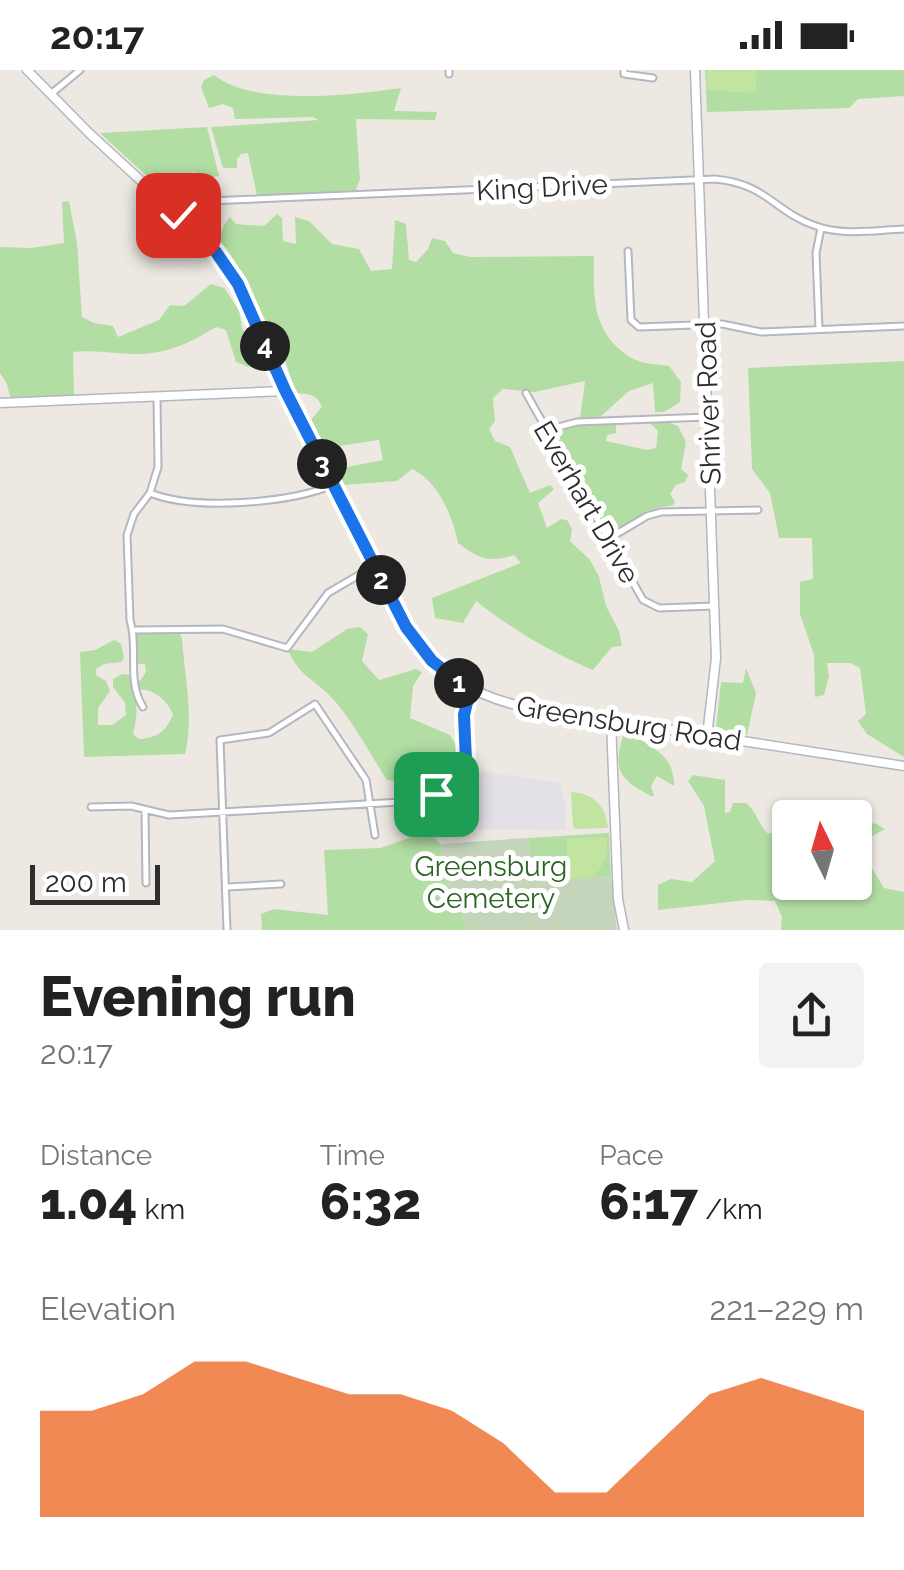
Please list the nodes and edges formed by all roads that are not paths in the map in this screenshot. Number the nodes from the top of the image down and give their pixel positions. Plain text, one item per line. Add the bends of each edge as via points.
1 (27, 70) edge
2 (80, 70) edge
3 (624, 70) edge
4 (696, 70) edge
5 (653, 78) dead end
6 (50, 94) junction
7 (699, 179) junction
8 (168, 206) junction
9 (821, 228) junction
10 (904, 229) edge
11 (628, 251) dead end
12 (706, 324) junction
13 (904, 326) edge
14 (819, 330) junction
15 (285, 390) junction
16 (526, 392) dead end
17 (157, 397) junction
18 (0, 403) edge
19 (708, 416) junction
20 (547, 430) junction
21 (332, 485) junction
22 (150, 493) junction
23 (758, 510) dead end
24 (711, 511) junction
25 (608, 540) junction
26 (374, 566) junction
27 (714, 606) junction
28 (135, 629) junction
29 (470, 690) junction
30 (143, 707) dead end
31 (611, 721) junction
32 (707, 736) junction
33 (904, 766) edge
34 (371, 805) junction
35 (91, 807) dead end
36 (146, 810) junction
37 (224, 813) junction
38 (374, 835) dead end
39 (146, 882) dead end
40 (281, 884) dead end
41 (227, 887) junction
42 (228, 930) edge
43 (624, 930) edge

1 - 6 main road, Greensburg Road
2 - 6 street
3 - 5 street
4 - 7 main road, Shriver Road
6 - 8 main road, Greensburg Road
7 - 8 street, King Drive
7 - 9 street, King Drive via 750,186
7 - 12 main road, Shriver Road
8 - 15 main road, Greensburg Road via 231,272
9 - 10 street, King Drive
9 - 14 street
11 - 12 street via 632,324
12 - 14 street via 761,332
12 - 19 main road, Shriver Road
13 - 14 street
15 - 17 main road
15 - 21 main road, Greensburg Road
16 - 20 street, Everhart Drive
17 - 18 main road
17 - 22 street via 159,458
19 - 20 street via 576,422
19 - 24 main road, Shriver Road
20 - 25 street, Everhart Drive
21 - 22 street via 288,498 216,502 174,502
21 - 26 main road, Greensburg Road
22 - 28 street via 127,535
23 - 24 street
24 - 25 street via 654,514
24 - 27 main road, Shriver Road
25 - 27 street, Everhart Drive via 646,604
26 - 28 street via 328,593 286,648 223,629
26 - 29 main road, Greensburg Road via 420,647
27 - 32 main road, Shriver Road via 716,667
28 - 30 street via 132,671
29 - 31 main road, Greensburg Road via 507,704
29 - 34 street via 466,761 450,783 419,801
31 - 32 main road, Greensburg Road
31 - 43 main road
32 - 33 main road, Greensburg Road
34 - 37 street
34 - 37 street via 366,780 316,704 269,733 220,740
34 - 38 street
35 - 36 street
36 - 37 street
36 - 39 street
37 - 41 street
40 - 41 street
41 - 42 street

